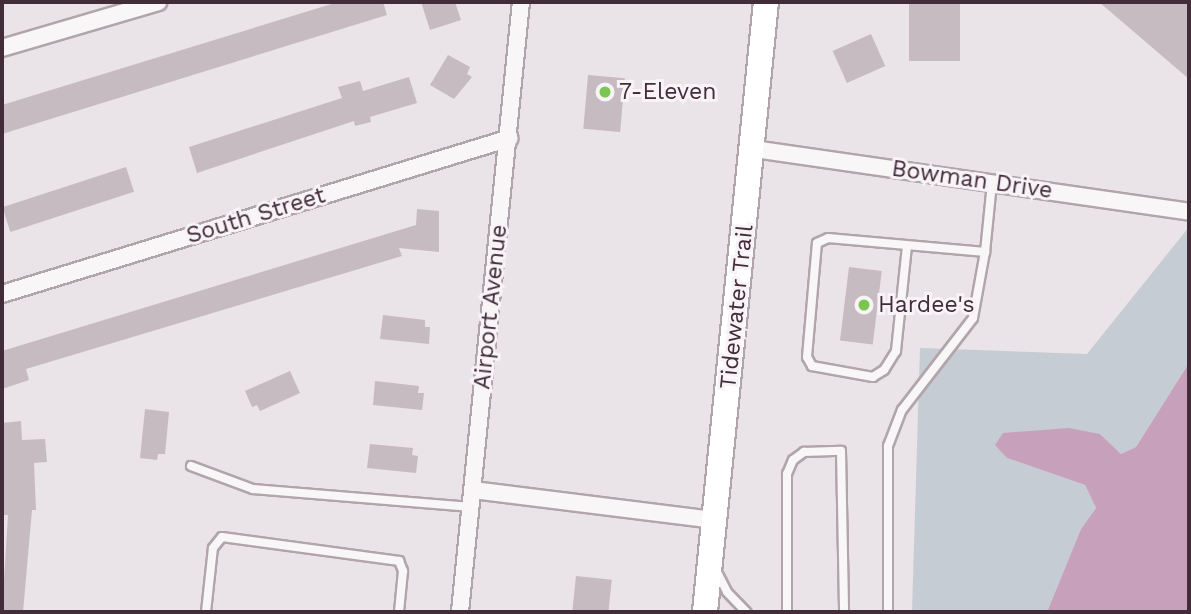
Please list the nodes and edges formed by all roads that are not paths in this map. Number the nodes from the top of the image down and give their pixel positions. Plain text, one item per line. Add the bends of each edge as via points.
1 (158, 2) edge
2 (521, 2) edge
3 (766, 2) edge
4 (2, 48) edge
5 (510, 138) junction
6 (754, 149) junction
7 (992, 183) junction
8 (1189, 212) edge
9 (906, 246) junction
10 (985, 252) junction
11 (2, 294) edge
12 (191, 466) dead end
13 (473, 490) junction
14 (471, 507) junction
15 (715, 520) junction
16 (710, 559) junction
17 (206, 612) edge
18 (398, 612) edge
19 (460, 612) edge
20 (705, 612) edge
21 (746, 612) edge
22 (787, 612) edge
23 (844, 612) edge
24 (888, 612) edge

1 - 4 street
2 - 5 street, Airport Avenue
3 - 6 main road, Tidewater Trail
5 - 11 street, South Street
5 - 13 street, Airport Avenue
6 - 7 street, Bowman Drive
6 - 15 main road, Tidewater Trail
7 - 8 street, Bowman Drive
7 - 10 lane
9 - 9 lane via 828,238 817,243 807,357 812,366 873,377 884,370 896,351
9 - 10 lane
10 - 24 lane via 973,318 902,410 888,446
12 - 14 lane via 253,489
13 - 14 street, Airport Avenue
13 - 15 street
14 - 19 street, Airport Avenue
15 - 16 main road, Tidewater Trail
16 - 20 main road, Tidewater Trail
16 - 21 lane via 727,592
17 - 18 lane via 213,548 222,537 399,561 403,571
22 - 23 lane via 787,474 793,460 804,452 841,451

